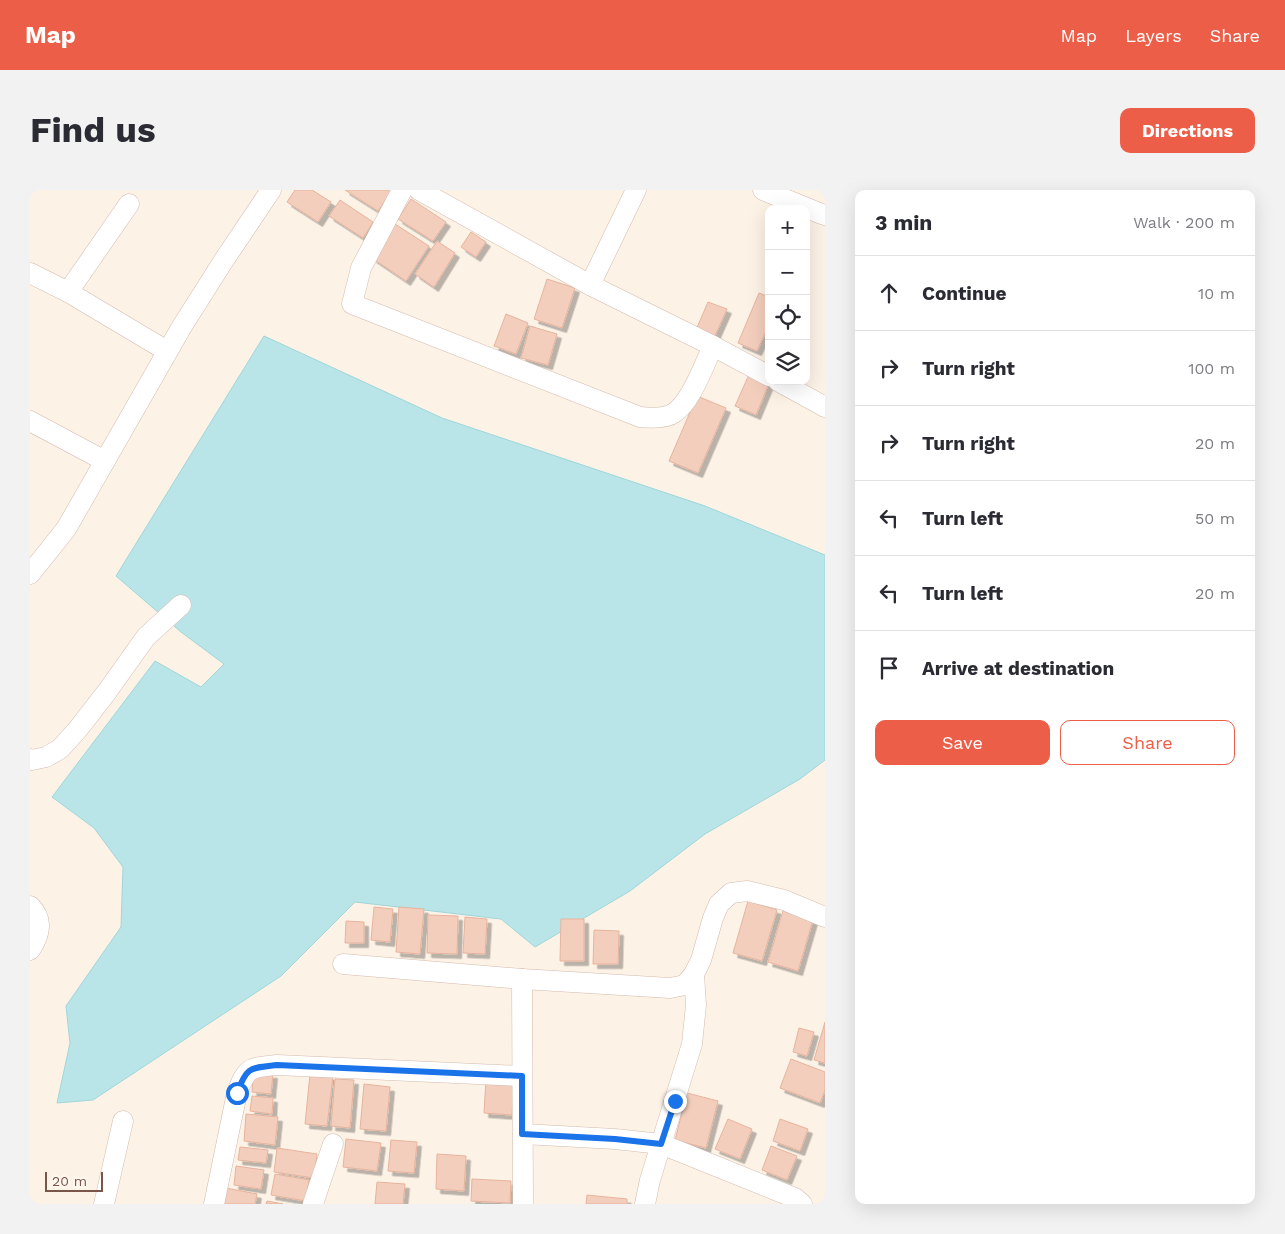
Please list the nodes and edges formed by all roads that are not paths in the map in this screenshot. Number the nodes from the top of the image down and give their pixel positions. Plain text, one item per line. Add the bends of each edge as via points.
1 (271, 190) edge
2 (402, 190) edge
3 (419, 190) edge
4 (636, 190) edge
5 (763, 190) edge
6 (129, 204) dead end
7 (825, 215) edge
8 (30, 273) edge
9 (590, 285) junction
10 (68, 292) junction
11 (713, 346) junction
12 (167, 351) junction
13 (765, 374) edge
14 (785, 385) edge
15 (825, 407) edge
16 (30, 421) edge
17 (105, 461) junction
18 (30, 574) edge
19 (180, 605) dead end
20 (30, 759) edge
21 (30, 906) edge
22 (825, 917) edge
23 (30, 950) edge
24 (343, 964) dead end
25 (694, 974) junction
26 (522, 979) junction
27 (522, 1076) junction
28 (123, 1121) dead end
29 (522, 1134) junction
30 (333, 1144) dead end
31 (661, 1144) junction
32 (104, 1204) edge
33 (214, 1204) edge
34 (313, 1204) edge
35 (523, 1204) edge
36 (645, 1204) edge
37 (802, 1204) edge

1 - 12 street
2 - 11 street via 360,268 352,304 640,418 673,414 687,400
3 - 9 street
4 - 9 street
5 - 7 street
6 - 10 street
8 - 10 street
9 - 11 street
10 - 12 street
11 - 13 street
12 - 17 street
14 - 15 street
16 - 17 street
17 - 18 street via 66,528
19 - 20 street via 146,637 60,749 46,757
21 - 23 street via 37,913 40,924 36,942
22 - 25 street via 784,900 747,891 731,893 719,904
24 - 26 street
25 - 26 street via 685,985 670,988
25 - 31 street via 696,1005 692,1044
26 - 27 street
27 - 29 street
27 - 33 street via 277,1065 248,1071 237,1093
28 - 32 street
29 - 31 street
29 - 35 street
30 - 34 street
31 - 36 street
31 - 37 street via 795,1198

